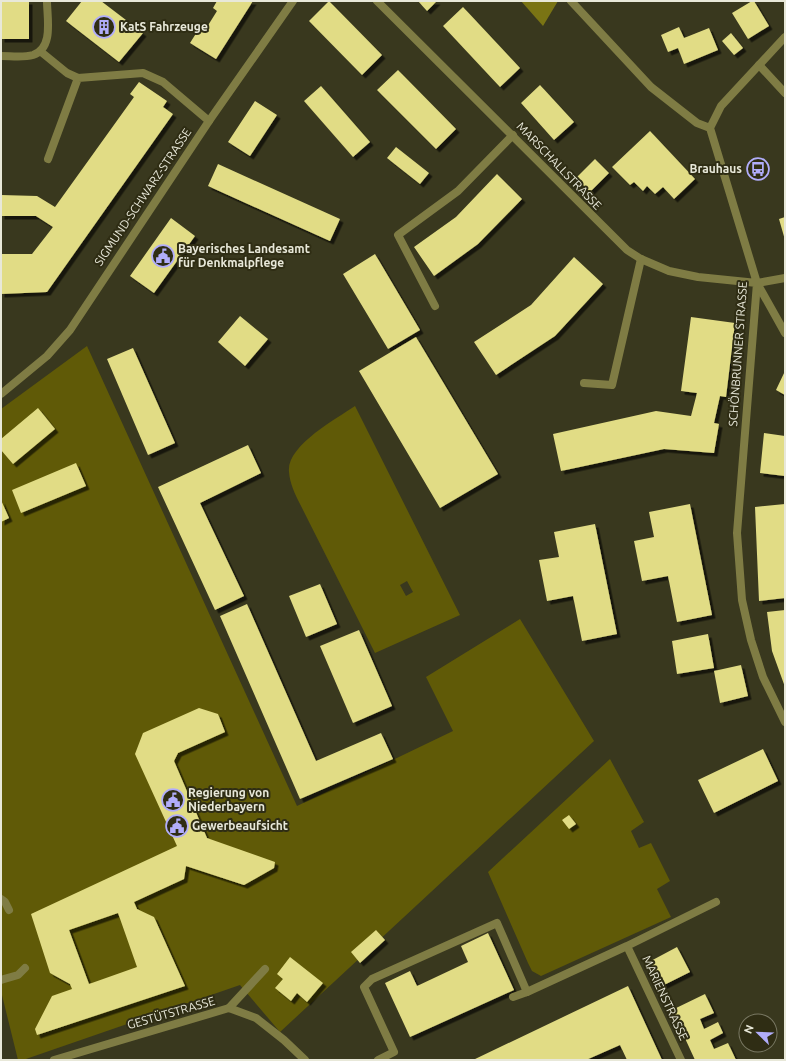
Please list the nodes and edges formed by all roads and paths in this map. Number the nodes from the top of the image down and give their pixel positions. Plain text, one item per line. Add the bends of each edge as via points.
1 (47, 1) edge
2 (293, 1) edge
3 (377, 1) edge
4 (572, 1) edge
5 (785, 37) edge
6 (40, 51) junction
7 (1, 56) edge
8 (759, 65) junction
9 (78, 78) junction
10 (785, 93) edge
11 (209, 121) junction
12 (710, 128) junction
13 (513, 135) junction
14 (48, 159) dead end
15 (641, 259) junction
16 (785, 278) edge
17 (757, 283) junction
18 (435, 306) dead end
19 (785, 333) edge
20 (584, 383) dead end
21 (1, 394) edge
22 (785, 722) edge
23 (1, 899) edge
24 (716, 902) dead end
25 (9, 910) dead end
26 (627, 946) junction
27 (25, 968) dead end
28 (265, 969) dead end
29 (1, 980) edge
30 (527, 992) junction
31 (513, 997) dead end
32 (229, 1008) junction
33 (54, 1060) edge
34 (305, 1060) edge
35 (378, 1060) edge
36 (681, 1060) edge

1 - 6 street via 47,41
2 - 11 street, SIGMUND-SCHWARZ-STRASSE
3 - 13 street, MARSCHALLSTRASSE
4 - 12 street via 651,86 697,123
5 - 8 street
6 - 7 street via 29,56
6 - 9 street via 67,73
8 - 10 street
8 - 12 street via 721,106
9 - 11 street via 143,73 163,82
9 - 14 street
11 - 21 street, SIGMUND-SCHWARZ-STRASSE via 70,330 47,356
12 - 17 street, SCHÖNBRUNNER STRASSE
13 - 15 street, MARSCHALLSTRASSE via 589,214 627,250
13 - 18 street via 458,192 398,235
15 - 17 street, MARSCHALLSTRASSE via 669,271 698,277
15 - 20 street via 612,385
16 - 17 street, MARSCHALLSTRASSE
17 - 19 street
17 - 22 street, SCHÖNBRUNNER STRASSE via 736,533 742,600 751,640 763,677
23 - 25 street
24 - 26 street, MARIENSTRASSE
26 - 30 street, MARIENSTRASSE
26 - 36 street, MARIENSTRASSE
27 - 29 street via 18,975
28 - 32 street
30 - 31 street, MARIENSTRASSE
30 - 35 street via 496,923 372,979 364,987 394,1052
32 - 33 street, GESTÜTSTRASSE
32 - 34 street, GESTÜTSTRASSE via 256,1018

